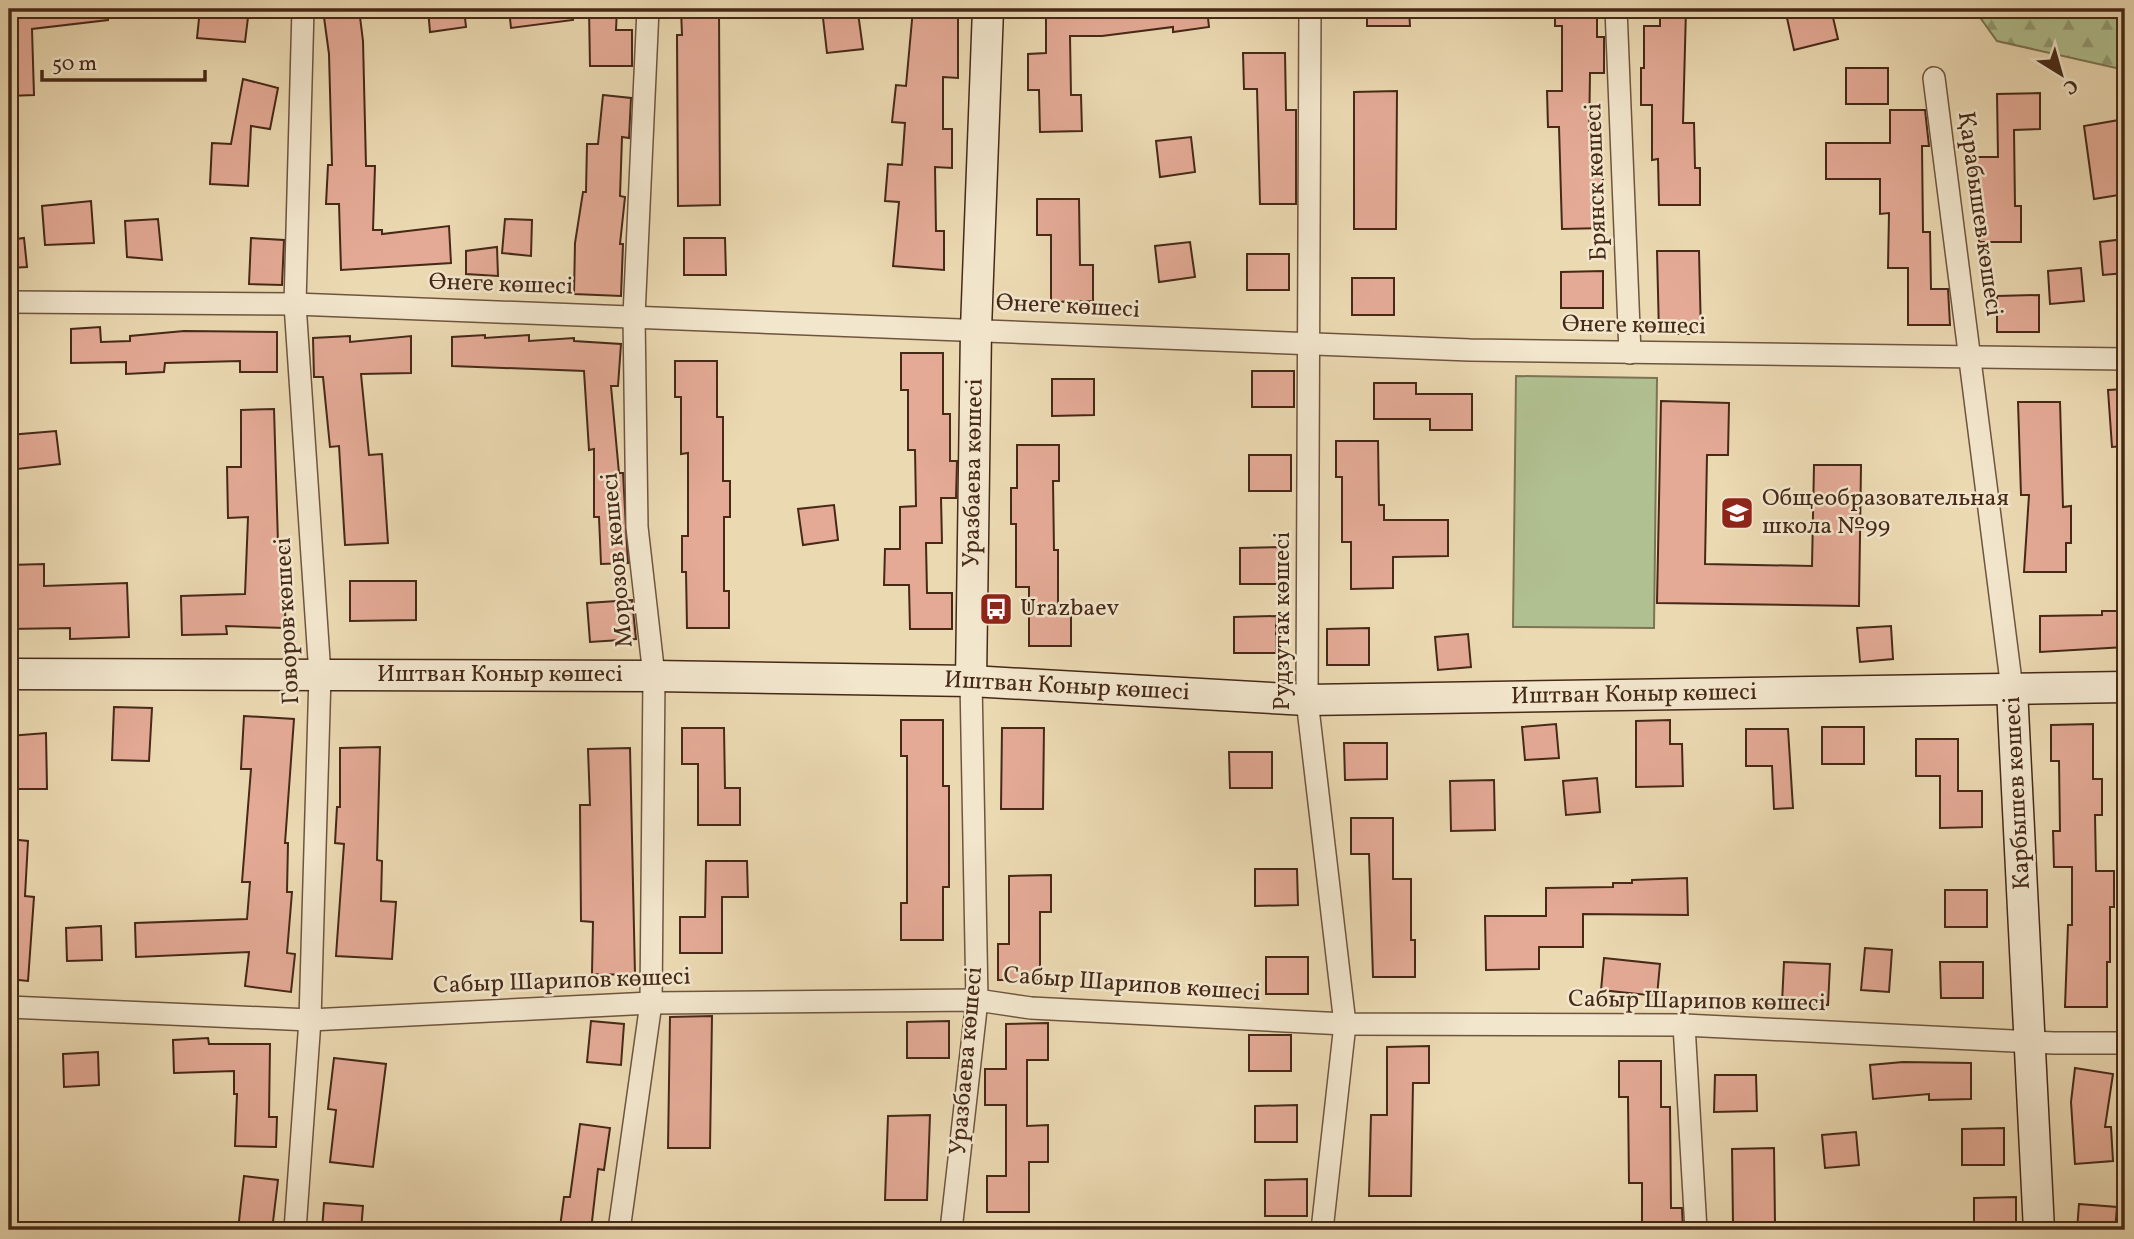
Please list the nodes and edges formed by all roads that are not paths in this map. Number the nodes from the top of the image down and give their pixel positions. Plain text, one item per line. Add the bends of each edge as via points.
1 (303, 9) edge
2 (648, 9) edge
3 (988, 9) edge
4 (1310, 9) edge
5 (1616, 9) edge
6 (1934, 78) dead end
7 (9, 302) edge
8 (295, 304) junction
9 (634, 316) junction
10 (975, 329) junction
11 (1311, 344) junction
12 (1630, 353) junction
13 (1971, 357) junction
14 (2125, 359) edge
15 (9, 674) edge
16 (320, 675) junction
17 (654, 676) junction
18 (971, 681) junction
19 (2125, 687) edge
20 (2012, 689) junction
21 (1307, 700) junction
22 (977, 1000) junction
23 (651, 1003) junction
24 (9, 1007) edge
25 (310, 1020) junction
26 (1345, 1024) junction
27 (1684, 1025) junction
28 (2032, 1040) junction
29 (2125, 1043) edge
30 (295, 1230) edge
31 (619, 1230) edge
32 (951, 1230) edge
33 (1322, 1230) edge
34 (1696, 1230) edge
35 (2039, 1230) edge

1 - 8 street, Говоров көшесі
2 - 9 street, Морозов көшесі
3 - 10 street, Уразбаева көшесі
4 - 11 street, Рудзутак көшесі
5 - 12 street, Брянск көшесі
6 - 13 street, Қарабышев көшесі
7 - 8 street, Өнеге көшесі
8 - 9 street, Өнеге көшесі
8 - 16 street, Говоров көшесі
9 - 10 street, Өнеге көшесі
9 - 17 street, Морозов көшесі via 637,527
10 - 11 street, Өнеге көшесі
10 - 18 street, Уразбаева көшесі
11 - 12 street, Өнеге көшесі
11 - 21 street, Рудзутак көшесі
12 - 13 street, Өнеге көшесі
13 - 14 street, Өнеге көшесі
13 - 20 street, Карбышев көшесі
15 - 16 street, Иштван Коныр көшесі
16 - 17 street, Иштван Коныр көшесі
16 - 25 street, Говоров көшесі
17 - 18 street, Иштван Коныр көшесі
17 - 23 street, Морозов көшесі
18 - 21 street, Иштван Коныр көшесі
18 - 22 street, Уразбаева көшесі
19 - 20 street, Иштван Коныр көшесі
20 - 21 street, Иштван Коныр көшесі
20 - 28 street, Карбышев көшесі
21 - 26 street, Рудзутак көшесі
22 - 23 street, Сабыр Шарипов көшесі
22 - 26 street, Сабыр Шарипов көшесі via 1031,1008
22 - 32 street, Уразбаева көшесі
23 - 25 street, Сабыр Шарипов көшесі
23 - 31 street, Морозов көшесі
24 - 25 street, Сабыр Шарипов көшесі
25 - 30 street, Говоров көшесі
26 - 27 street, Сабыр Шарипов көшесі
26 - 33 street, Рудзутак көшесі
27 - 28 street, Сабыр Шарипов көшесі
27 - 34 street
28 - 29 street, Сабыр Шарипов көшесі
28 - 35 street, Карбышев көшесі

